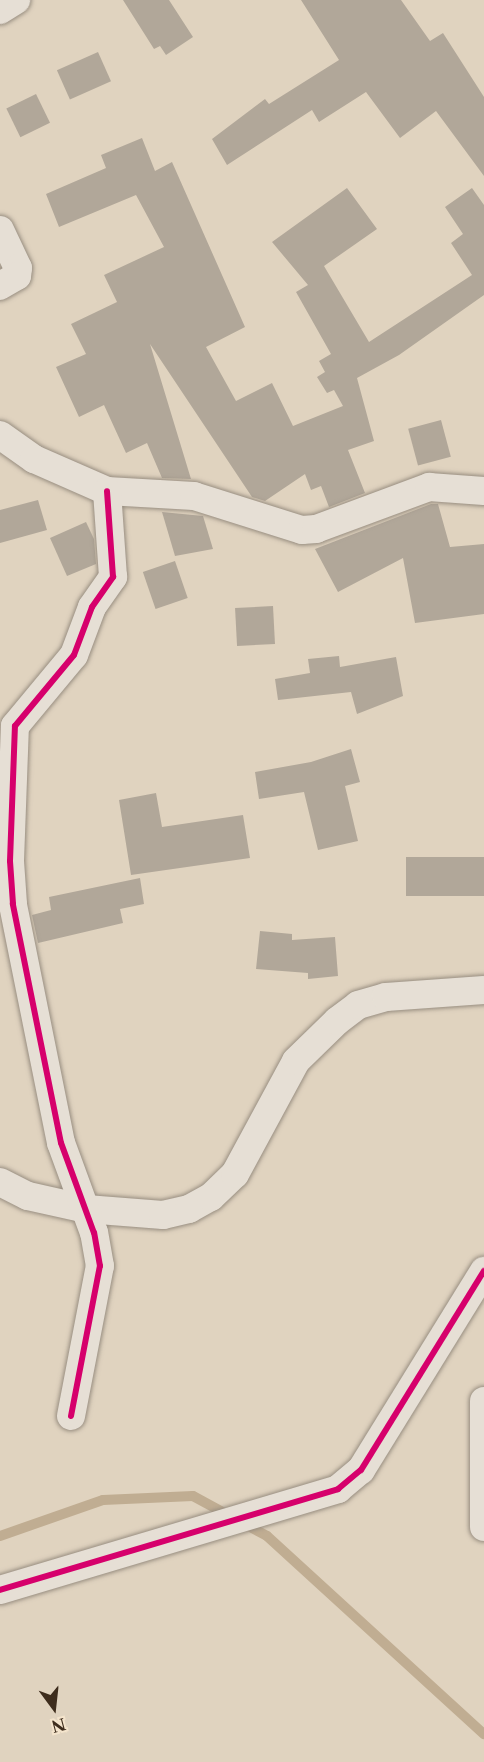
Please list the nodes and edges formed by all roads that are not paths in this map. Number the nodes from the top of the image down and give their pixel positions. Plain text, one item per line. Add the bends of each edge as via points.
1 (16, 0) edge
2 (0, 10) edge
3 (0, 230) edge
4 (0, 286) edge
5 (0, 435) edge
6 (107, 491) junction
7 (484, 491) edge
8 (484, 990) edge
9 (0, 1182) edge
10 (86, 1209) junction
11 (484, 1270) edge
12 (484, 1401) edge
13 (71, 1416) dead end
14 (484, 1527) edge
15 (0, 1590) edge

1 - 2 street
3 - 4 street via 18,268 17,276
5 - 6 street via 34,459
6 - 7 street via 194,496 302,530 316,530 429,487
6 - 10 street via 113,577 92,607 74,656 15,726 10,861 13,904 61,1143
8 - 10 street via 386,998 358,1005 296,1061 252,1147 235,1174 212,1197 163,1215
9 - 10 street via 28,1196
10 - 13 street via 100,1266
11 - 15 street via 362,1470 338,1489
12 - 14 street

